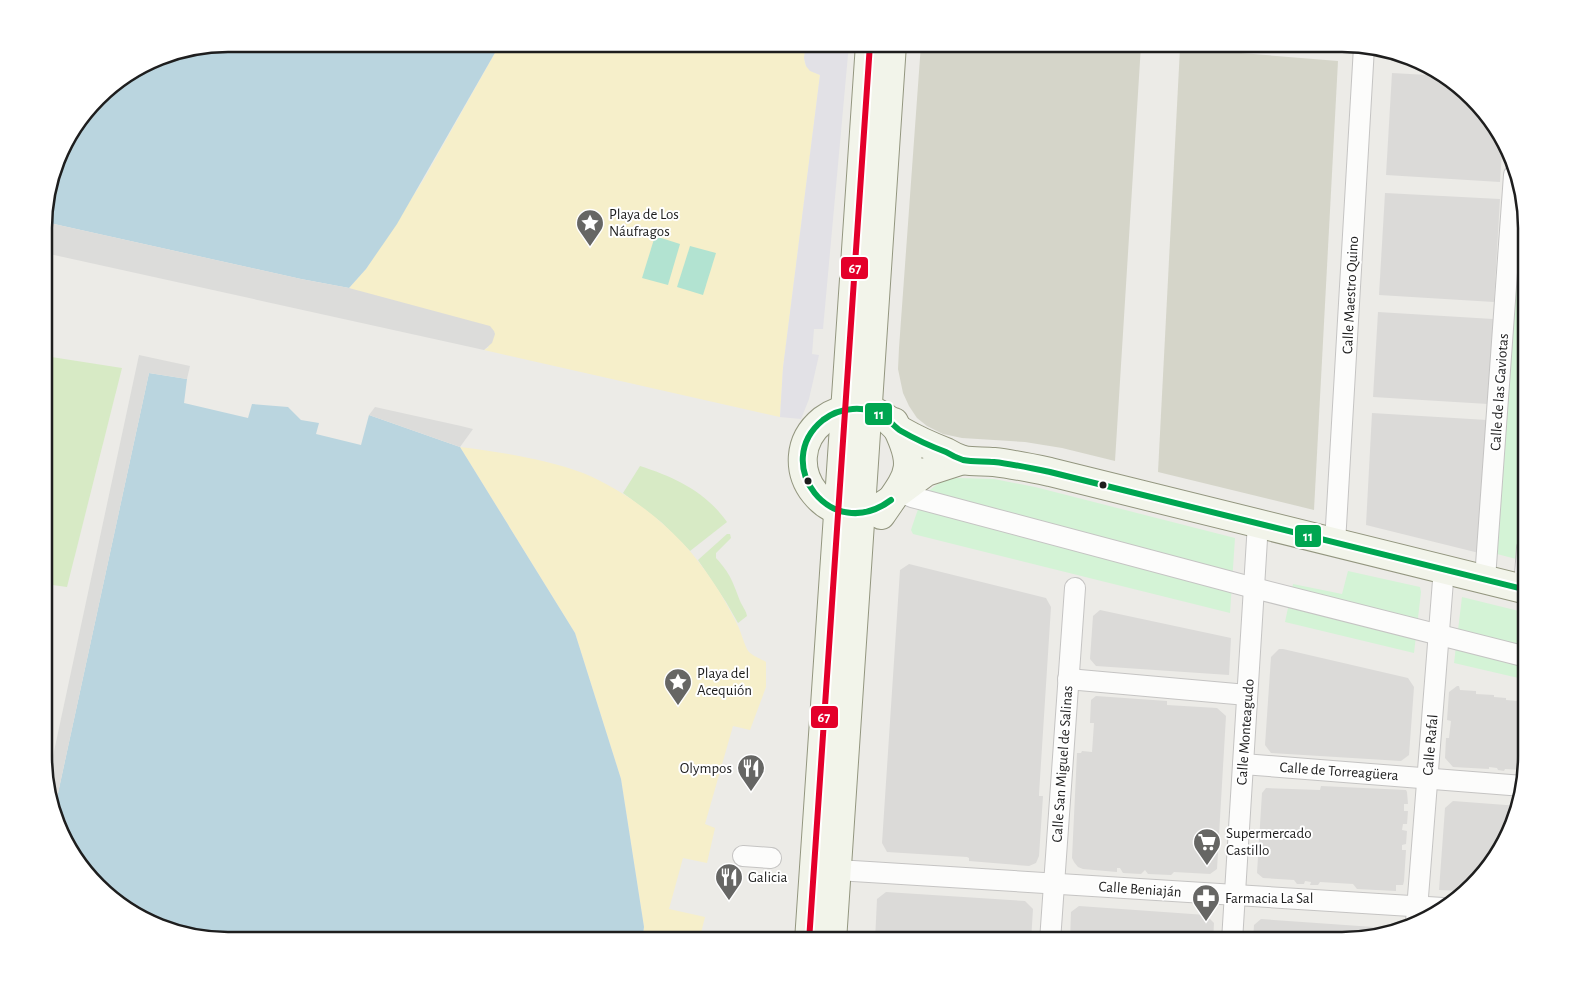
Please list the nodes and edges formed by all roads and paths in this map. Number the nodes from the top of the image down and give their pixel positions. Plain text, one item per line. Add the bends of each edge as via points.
1 (870, 52) edge
2 (891, 52) edge
3 (1364, 54) edge
4 (1513, 185) edge
5 (859, 375) junction
6 (845, 413) junction
7 (898, 430) junction
8 (963, 460) junction
9 (895, 496) junction
10 (850, 512) junction
11 (1258, 523) junction
12 (1336, 543) junction
13 (859, 547) junction
14 (1444, 568) junction
15 (1485, 579) junction
16 (1518, 587) edge
17 (1075, 588) dead end
18 (1254, 588) junction
19 (1439, 635) junction
20 (1518, 656) edge
21 (1068, 679) junction
22 (1248, 694) junction
23 (1243, 764) junction
24 (1428, 777) junction
25 (1516, 785) edge
26 (743, 856) dead end
27 (771, 858) dead end
28 (837, 870) junction
29 (1054, 883) junction
30 (1235, 895) junction
31 (1417, 914) edge
32 (810, 932) edge
33 (833, 932) edge
34 (1051, 932) edge
35 (1233, 932) edge

1 - 5 street
2 - 5 street
3 - 12 street, Calle Maestro Quino
4 - 15 street, Calle de las Gaviotas
5 - 6 street
5 - 6 street
5 - 7 street
6 - 7 street via 885,417
6 - 10 street
6 - 10 street via 814,429 804,450 803,462 809,485 816,495 826,504
7 - 8 street
7 - 9 street via 908,454 908,467 905,480
8 - 9 street via 926,472
8 - 11 street via 1050,472
9 - 10 street via 882,507
9 - 13 street
9 - 18 street via 912,497
10 - 13 street
10 - 32 street
11 - 12 street
11 - 18 street, Calle Monteagudo
12 - 14 street
13 - 28 street
14 - 15 street
14 - 19 street, Calle Rafal
15 - 16 street
17 - 21 street, Calle San Miguel de Salinas
18 - 19 street
18 - 22 street, Calle Monteagudo
19 - 20 street
19 - 24 street, Calle Rafal
21 - 22 street
21 - 29 street, Calle San Miguel de Salinas
22 - 23 street, Calle Monteagudo
23 - 24 street, Calle de Torreagüera
23 - 30 street, Calle Monteagudo
24 - 25 street, Calle de Torreagüera
24 - 31 street, Calle Rafal
26 - 27 street
28 - 29 street, Calle Beniaján
28 - 33 street
29 - 30 street, Calle Beniaján
29 - 34 street, Calle San Miguel de Salinas
30 - 31 street, Calle Beniaján
30 - 35 street, Calle Monteagudo

